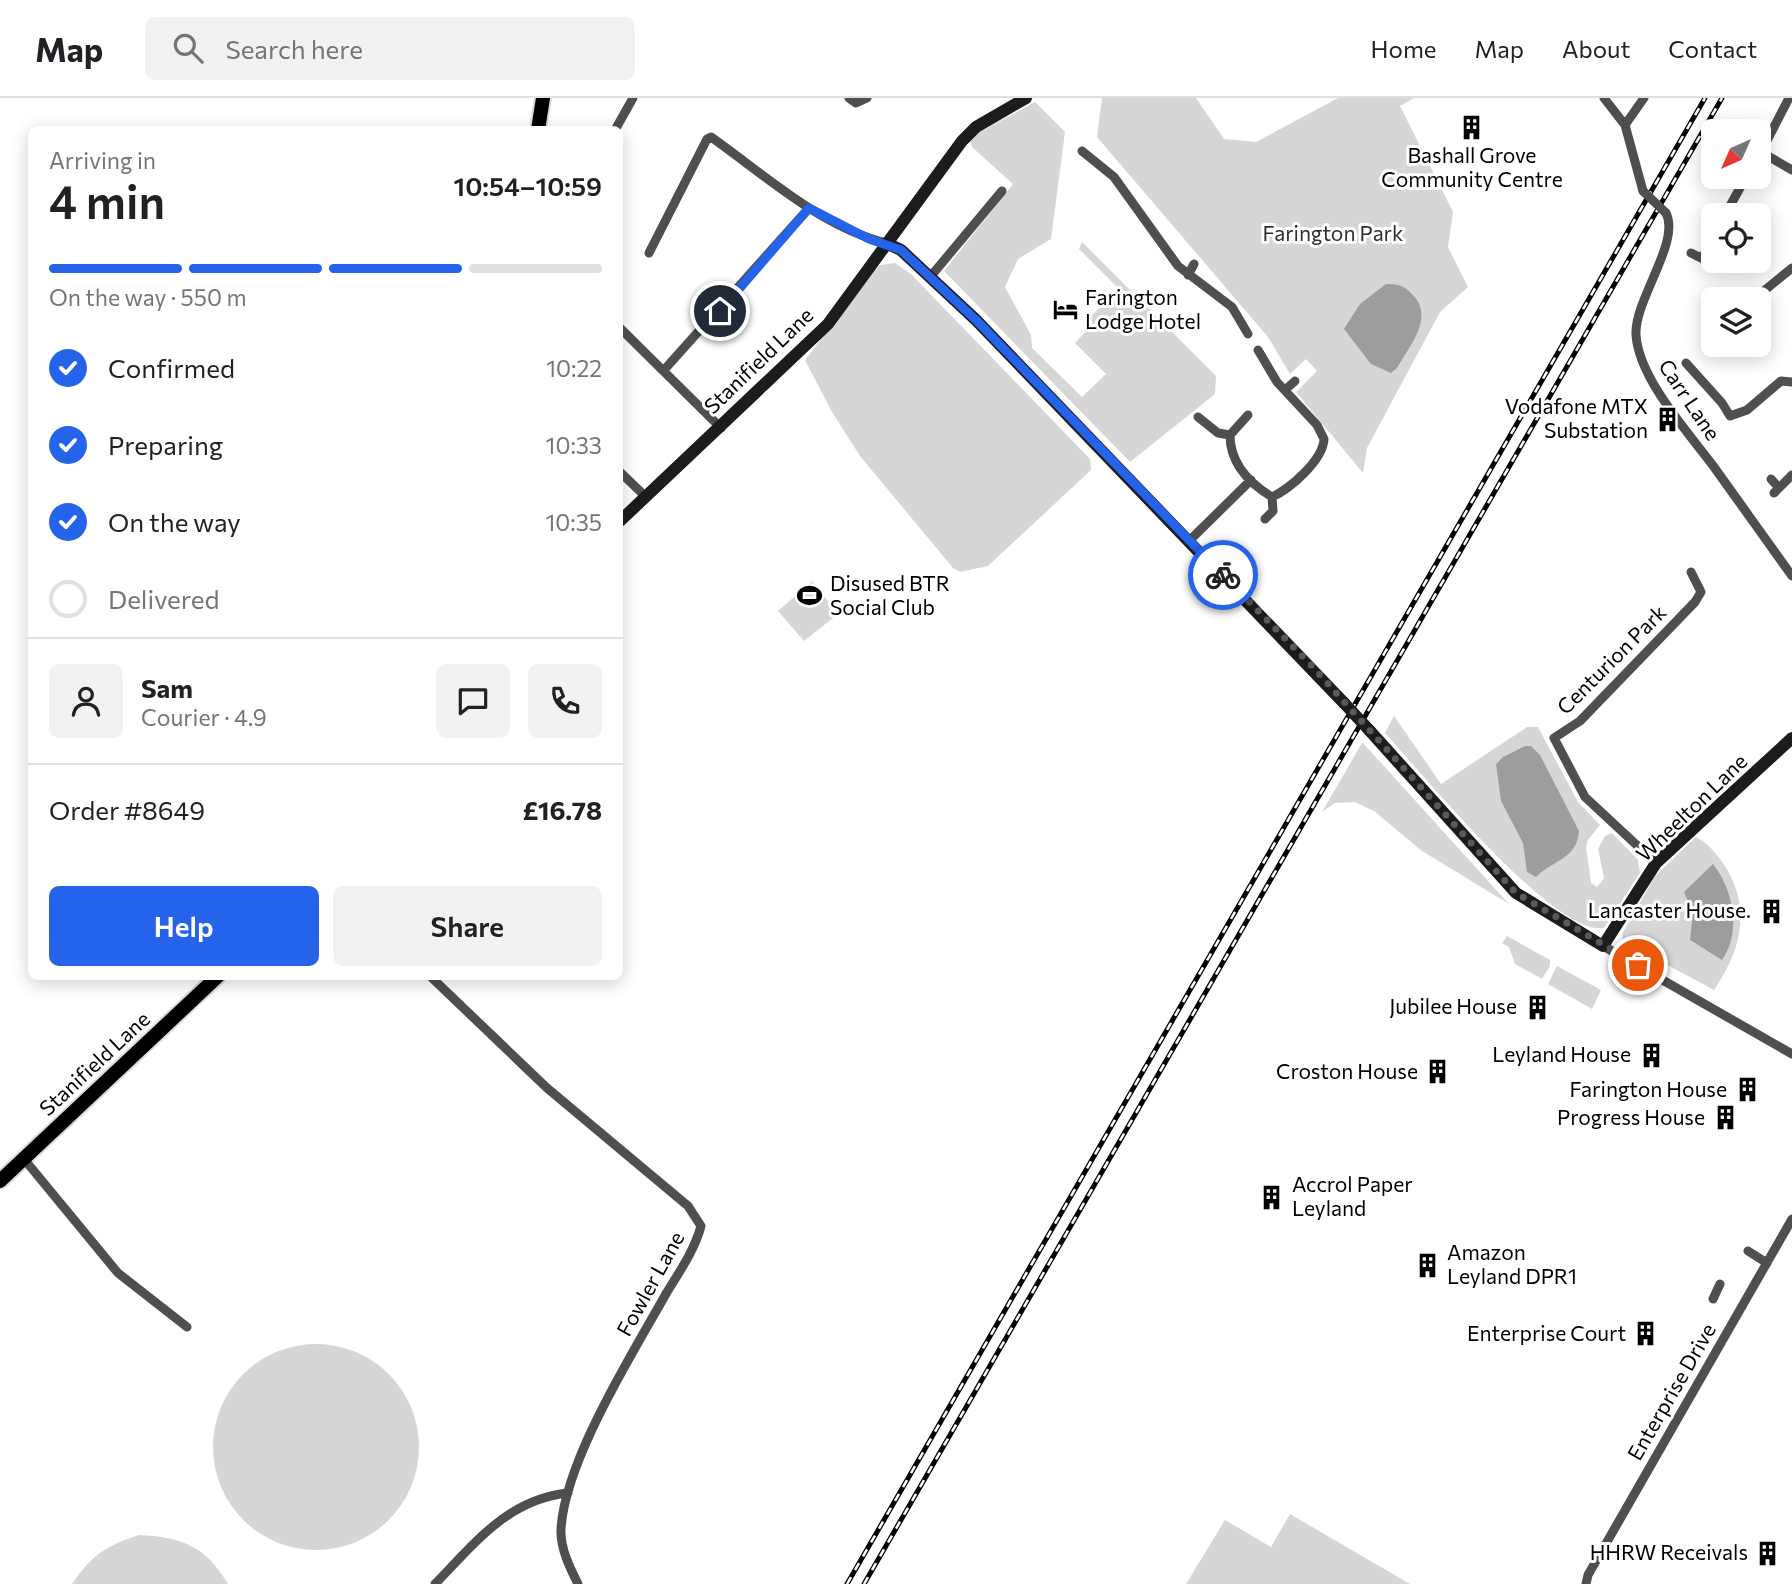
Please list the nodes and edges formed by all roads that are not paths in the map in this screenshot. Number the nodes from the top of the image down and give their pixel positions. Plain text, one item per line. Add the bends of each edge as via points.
1 (543, 98) edge
2 (633, 98) edge
3 (849, 98) edge
4 (867, 98) edge
5 (1026, 98) edge
6 (1604, 98) edge
7 (1644, 98) edge
8 (1789, 98) edge
9 (1625, 125) junction
10 (539, 126) edge
11 (617, 126) edge
12 (1771, 133) edge
13 (1082, 151) dead end
14 (1771, 160) edge
15 (1792, 170) edge
16 (1002, 191) dead end
17 (809, 208) junction
18 (886, 243) junction
19 (649, 253) dead end
20 (1691, 253) dead end
21 (1701, 258) edge
22 (1194, 264) dead end
23 (1791, 270) edge
24 (1188, 275) junction
25 (930, 276) junction
26 (1769, 287) edge
27 (623, 331) edge
28 (1248, 334) dead end
29 (1258, 350) dead end
30 (1686, 363) dead end
31 (664, 370) junction
32 (1295, 381) dead end
33 (1792, 382) edge
34 (1285, 390) junction
35 (1248, 415) dead end
36 (1198, 417) dead end
37 (721, 428) junction
38 (1230, 435) junction
39 (623, 475) edge
40 (1792, 475) edge
41 (1771, 479) dead end
42 (1251, 480) junction
43 (646, 497) junction
44 (1272, 497) junction
45 (623, 518) edge
46 (1265, 519) dead end
47 (1189, 541) junction
48 (1691, 572) dead end
49 (1792, 576) edge
50 (1792, 738) edge
51 (1656, 863) junction
52 (1603, 946) junction
53 (214, 980) edge
54 (434, 980) edge
55 (1792, 1054) edge
56 (24, 1159) junction
57 (0, 1181) edge
58 (1792, 1219) edge
59 (1748, 1251) dead end
60 (1767, 1263) junction
61 (1720, 1284) dead end
62 (1713, 1299) dead end
63 (187, 1327) dead end
64 (568, 1493) junction
65 (435, 1584) edge
66 (579, 1584) edge
67 (1586, 1584) edge

1 - 10 main road
2 - 11 street
3 - 4 street via 856,103
5 - 18 street, Stanifield Lane via 976,127 962,141
6 - 9 street
7 - 9 street
8 - 12 street
9 - 49 street, Carr Lane, bridge via 1643,191 1669,219 1668,236 1644,297 1636,333 1640,356 1675,414
13 - 24 street via 1114,177 1166,252
14 - 15 street
16 - 25 street
17 - 18 street
17 - 19 street via 711,137
17 - 31 street
18 - 25 street
18 - 37 street, Stanifield Lane via 828,324
20 - 21 street
22 - 24 street
23 - 26 street
24 - 28 street via 1232,307
25 - 47 street
27 - 31 street
29 - 34 street
30 - 33 street via 1723,402 1730,416 1747,410 1781,380
31 - 37 street
32 - 34 street
34 - 44 street via 1324,439 1320,454 1283,492
35 - 38 street
36 - 38 street via 1218,433
37 - 43 street, Stanifield Lane
38 - 42 street via 1232,458
39 - 43 street
40 - 41 street via 1776,491
42 - 44 street
42 - 47 street
43 - 45 street, Stanifield Lane
44 - 46 street via 1273,511
47 - 52 street, bridge via 1516,893
48 - 51 street, Centurion Park via 1700,592 1695,602 1580,721 1554,738 1585,797
50 - 51 street, Wheelton Lane
51 - 52 street, Wheelton Lane
52 - 55 street
53 - 56 main road, Stanifield Lane
54 - 64 street, Fowler Lane via 547,1088 688,1206 701,1226 599,1416
56 - 57 main road, Stanifield Lane
56 - 63 street via 118,1273
58 - 60 street, Enterprise Drive
59 - 60 street
60 - 67 street, Enterprise Drive
61 - 62 street
64 - 65 street via 528,1501 505,1515
64 - 66 street, Fowler Lane via 561,1530 564,1552

